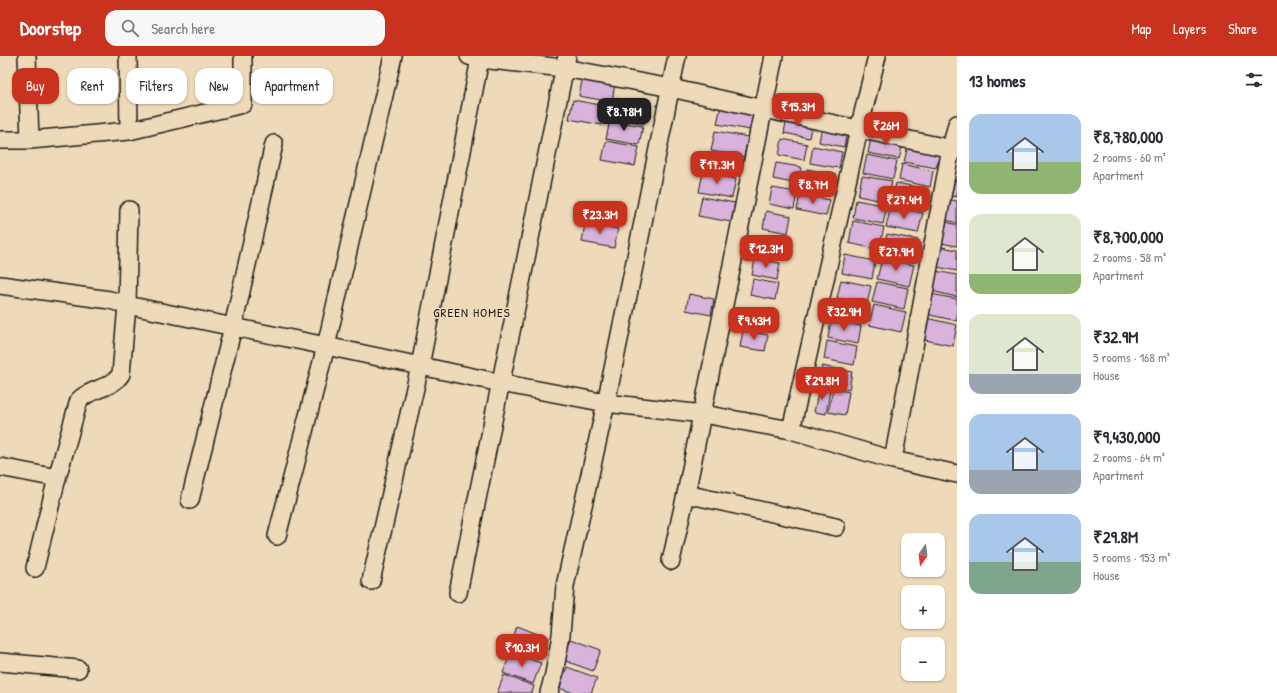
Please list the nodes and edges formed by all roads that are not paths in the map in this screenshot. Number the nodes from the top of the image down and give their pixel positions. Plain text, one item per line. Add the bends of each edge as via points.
1 (27, 56) edge
2 (128, 56) edge
3 (243, 56) edge
4 (393, 56) edge
5 (677, 56) edge
6 (774, 56) edge
7 (877, 56) edge
8 (474, 57) edge
9 (565, 62) edge
10 (671, 88) junction
11 (764, 109) junction
12 (957, 124) edge
13 (859, 129) junction
14 (129, 131) junction
15 (0, 140) edge
16 (30, 140) junction
17 (274, 144) dead end
18 (954, 149) edge
19 (129, 210) dead end
20 (0, 285) edge
21 (127, 305) junction
22 (233, 327) junction
23 (326, 346) junction
24 (420, 366) junction
25 (501, 384) junction
26 (606, 403) junction
27 (703, 414) junction
28 (791, 430) junction
29 (893, 460) junction
30 (0, 467) edge
31 (957, 474) edge
32 (57, 478) junction
33 (686, 494) junction
34 (190, 500) dead end
35 (836, 527) dead end
36 (277, 536) dead end
37 (671, 561) dead end
38 (35, 568) dead end
39 (371, 581) dead end
40 (458, 593) dead end
41 (0, 662) edge
42 (78, 669) dead end
43 (549, 693) edge

1 - 16 street
2 - 14 street
3 - 14 street via 243,104
4 - 23 street
5 - 10 street
6 - 11 street
7 - 13 street
8 - 9 street
8 - 24 street
9 - 10 street
9 - 25 street
10 - 11 street
10 - 26 street
11 - 13 street
11 - 27 street
12 - 18 street
13 - 18 street
13 - 28 street
14 - 16 street
15 - 16 street
17 - 22 street
18 - 29 street
19 - 21 street
20 - 21 street via 110,300
21 - 22 street
21 - 32 street via 121,374 117,380 84,395 79,400
22 - 23 street
22 - 34 street
23 - 24 street
23 - 36 street
24 - 25 street
24 - 39 street
25 - 26 street
25 - 40 street
26 - 27 street
26 - 43 street via 565,586 561,635
27 - 28 street
27 - 33 street
28 - 29 street
29 - 31 street
30 - 32 street
32 - 38 street
33 - 35 street
33 - 37 street
41 - 42 street

